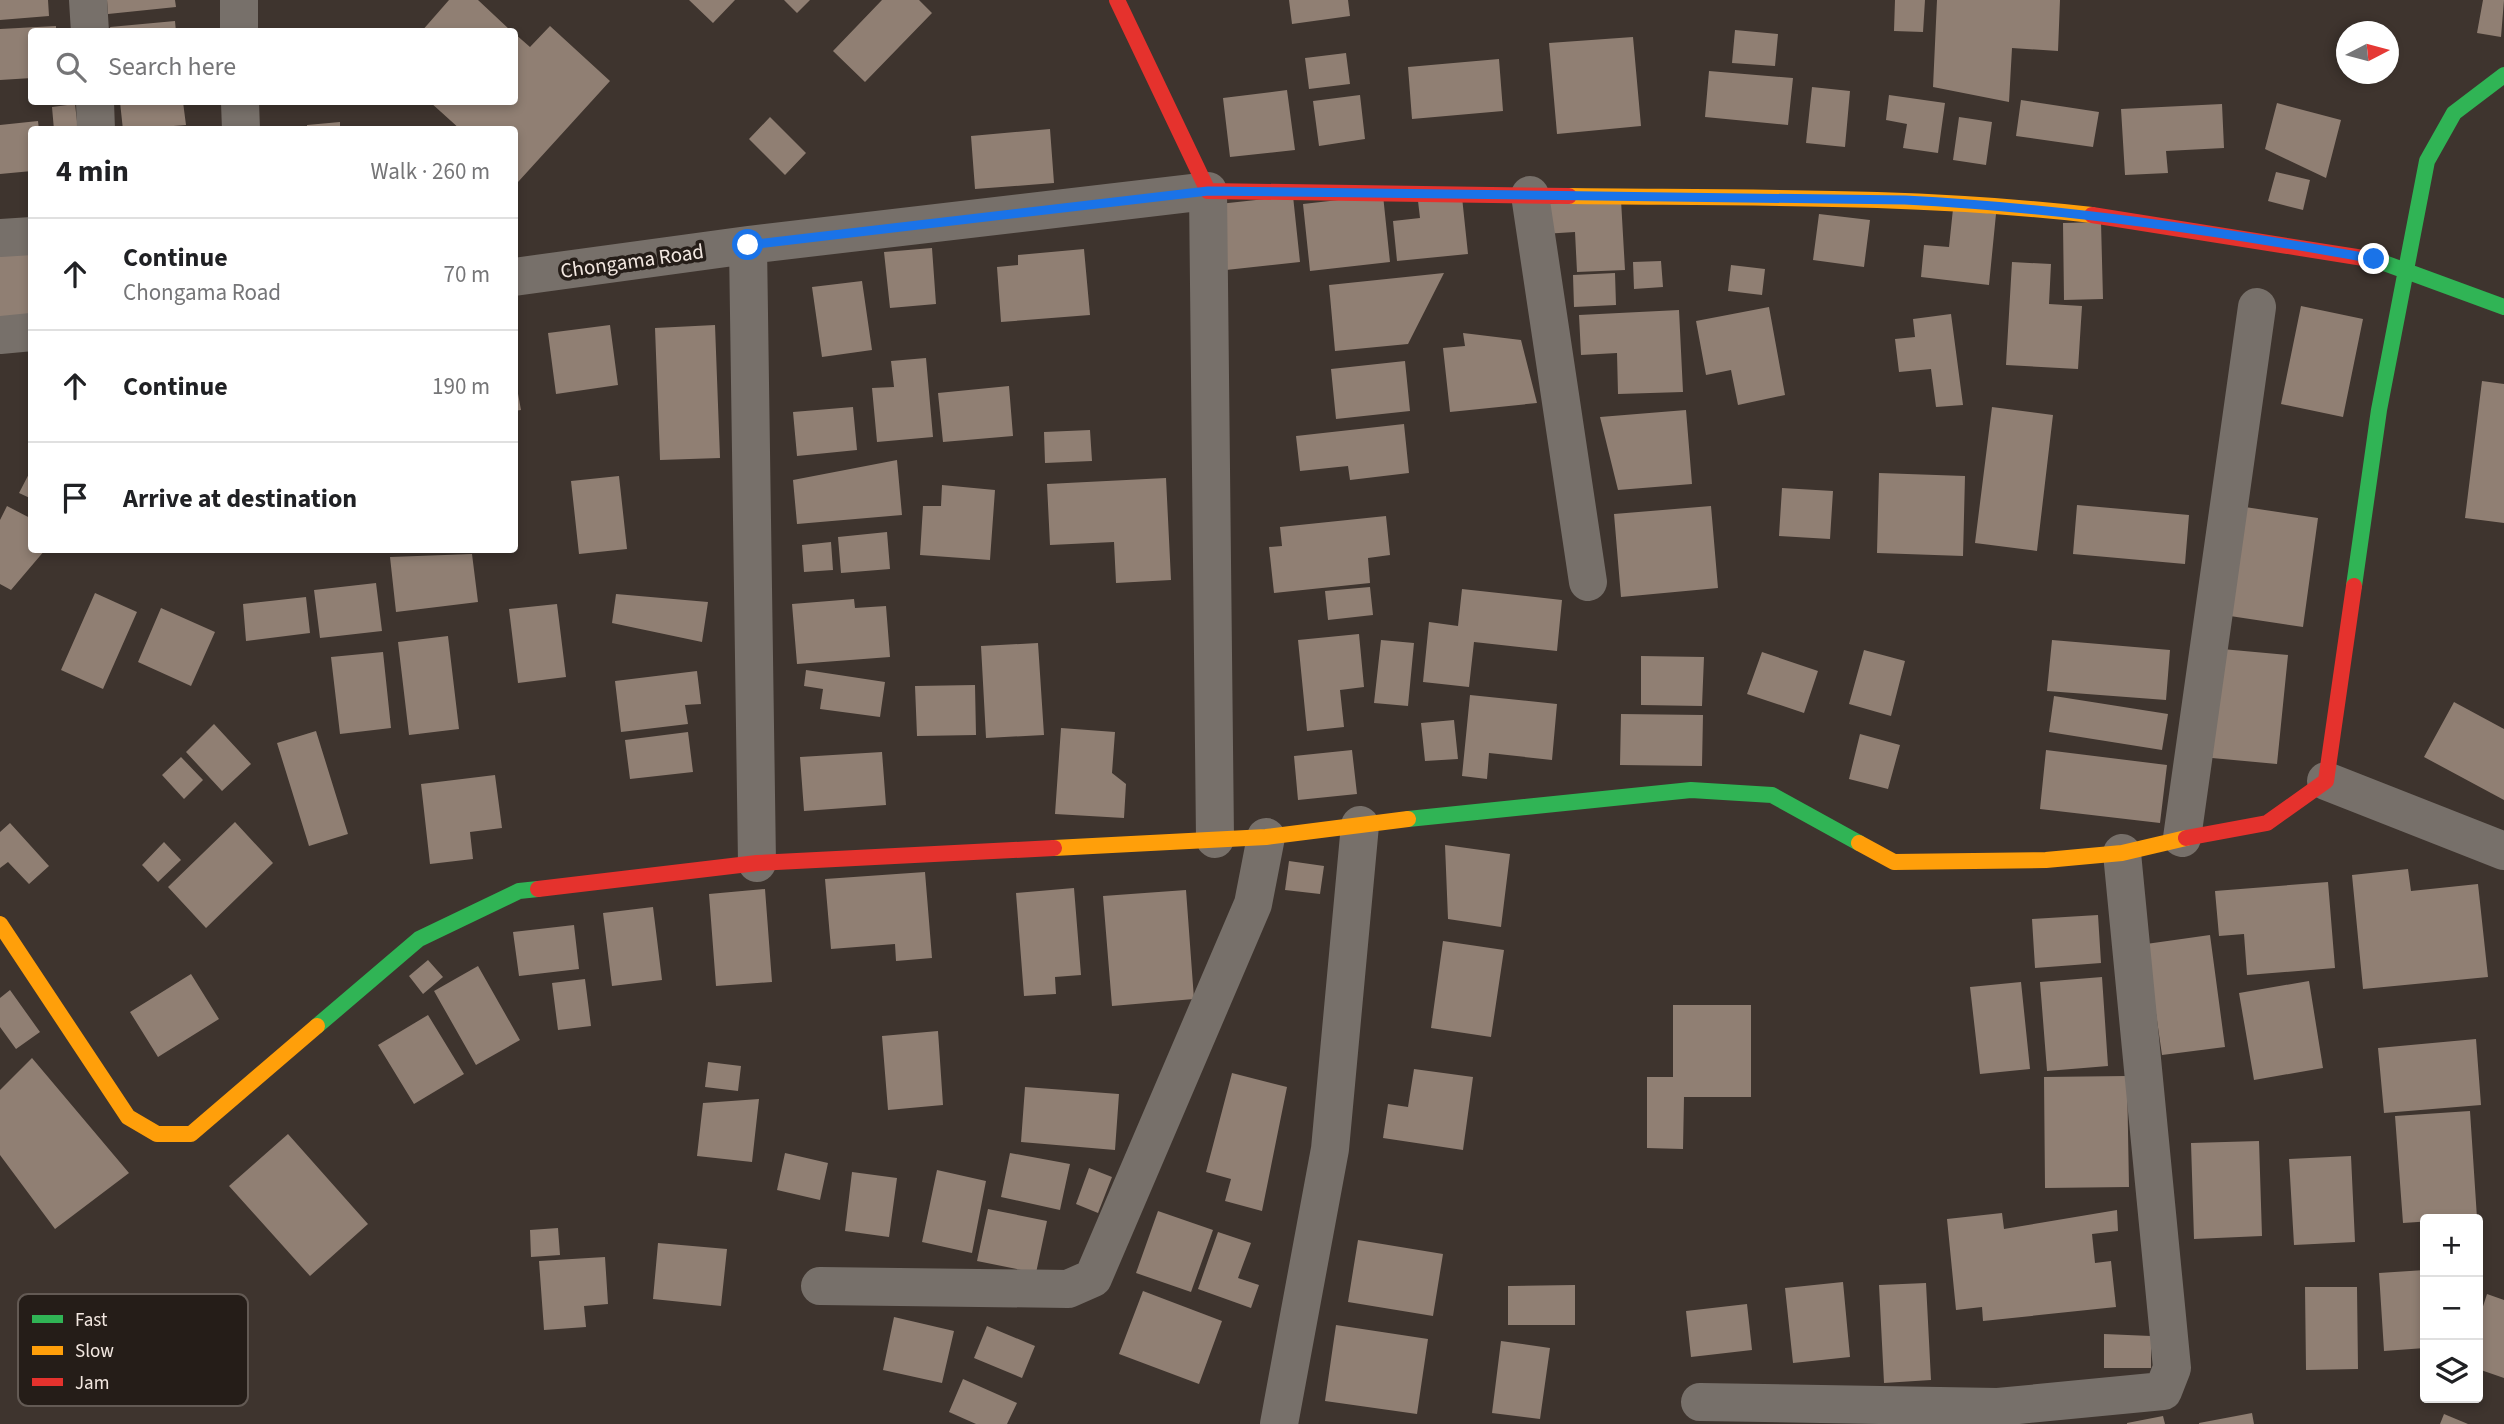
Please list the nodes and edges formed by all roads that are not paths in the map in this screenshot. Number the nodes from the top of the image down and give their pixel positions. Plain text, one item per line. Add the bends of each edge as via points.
1 (88, 0) edge
2 (239, 0) edge
3 (1117, 0) edge
4 (90, 28) edge
5 (239, 28) edge
6 (2504, 75) edge
7 (94, 105) edge
8 (240, 105) edge
9 (96, 126) edge
10 (240, 126) edge
11 (1208, 191) junction
12 (1530, 195) junction
13 (28, 236) edge
14 (0, 238) edge
15 (748, 245) junction
16 (2408, 272) junction
17 (518, 276) edge
18 (2256, 307) dead end
19 (2504, 307) edge
20 (28, 332) edge
21 (0, 335) edge
22 (1588, 582) dead end
23 (2326, 781) junction
24 (1360, 825) junction
25 (1266, 837) junction
26 (2182, 838) junction
27 (1215, 839) junction
28 (2504, 851) edge
29 (2122, 853) junction
30 (757, 863) junction
31 (0, 923) edge
32 (820, 1286) dead end
33 (1700, 1402) dead end
34 (1279, 1424) edge

1 - 4 street
2 - 5 street
3 - 11 street
6 - 16 street via 2454,113 2427,162
7 - 9 street
8 - 10 street
11 - 12 street
11 - 15 street, Chongama Road
11 - 27 street
12 - 16 street via 1905,200 2014,206 2289,244 2374,259
12 - 22 street
13 - 14 street
15 - 17 street, Chongama Road
15 - 30 street
16 - 19 street
16 - 23 street via 2379,410
18 - 26 street
20 - 21 street
23 - 26 street via 2267,823
23 - 28 street
24 - 25 street
24 - 29 street via 1691,790 1772,795 1895,862 2046,860
24 - 34 street via 1330,1149
25 - 27 street
25 - 32 street via 1253,904 1093,1278 1068,1289
26 - 29 street
27 - 30 street
29 - 33 street via 2172,1368 2164,1391 1998,1407
30 - 31 street via 519,891 419,939 191,1134 158,1134 128,1117

